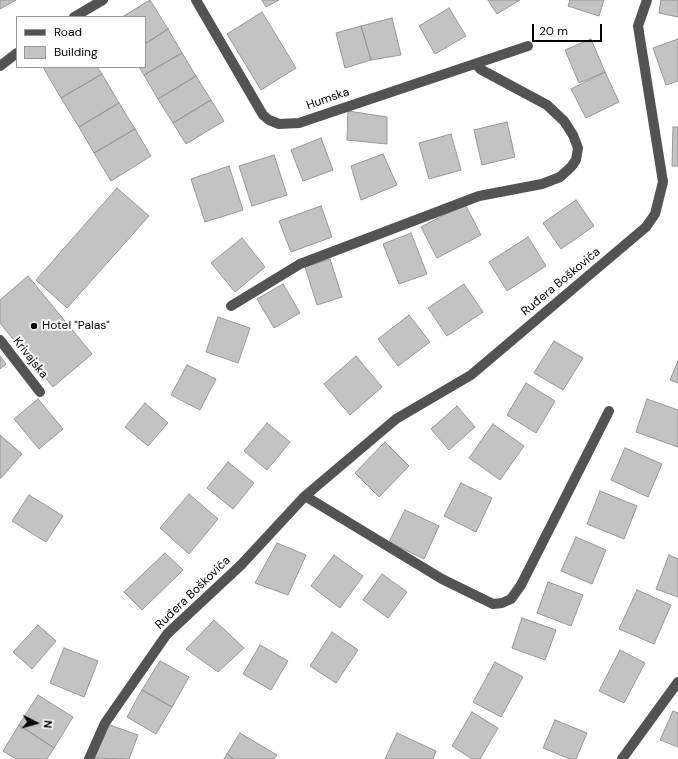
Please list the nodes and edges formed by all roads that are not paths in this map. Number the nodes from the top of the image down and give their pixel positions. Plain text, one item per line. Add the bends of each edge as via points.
1 (103, 0) edge
2 (196, 0) edge
3 (647, 0) edge
4 (76, 16) edge
5 (528, 46) dead end
6 (16, 54) edge
7 (476, 64) junction
8 (0, 66) edge
9 (231, 306) dead end
10 (0, 340) edge
11 (40, 392) dead end
12 (609, 412) dead end
13 (305, 496) junction
14 (678, 682) edge
15 (89, 759) edge
16 (622, 759) edge

1 - 4 street
2 - 7 street, Humska via 263,115 279,124 299,123
3 - 13 street, Ruđera Boškovića via 638,26 663,182 660,199 646,227 471,375 396,419
5 - 7 street, Humska
6 - 8 street
7 - 9 street via 480,69 547,105 564,121 578,148 576,160 571,167 560,177 542,184 479,196 300,264
10 - 11 street, Krivajska
12 - 13 street via 521,585 511,600 502,603 493,604 442,579
13 - 15 street, Ruđera Boškovića via 241,565 167,634 105,722
14 - 16 street

